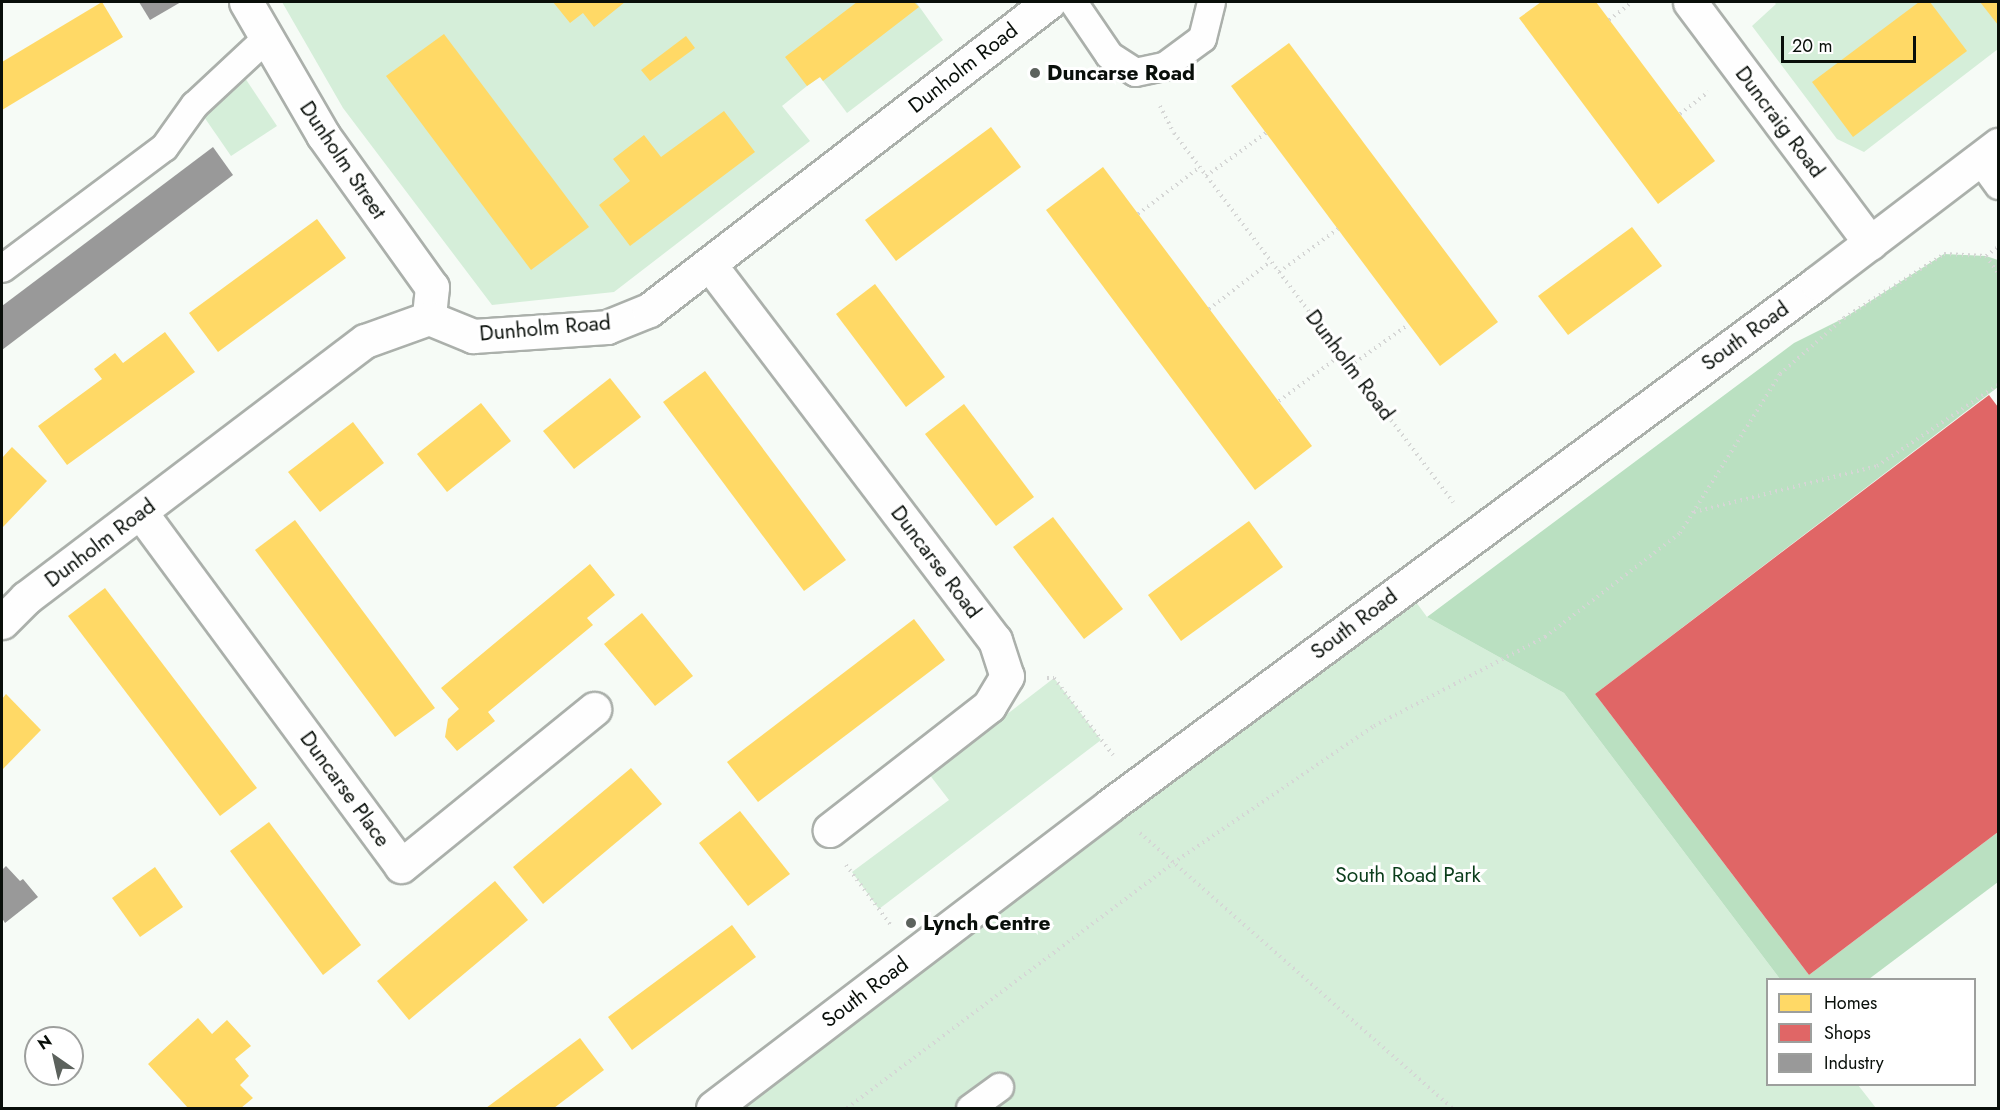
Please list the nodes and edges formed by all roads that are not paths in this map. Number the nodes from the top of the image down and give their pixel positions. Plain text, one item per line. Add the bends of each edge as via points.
1 (246, 2) edge
2 (1049, 2) edge
3 (1073, 2) edge
4 (1211, 2) edge
5 (1690, 2) edge
6 (267, 37) junction
7 (1992, 163) edge
8 (1870, 243) junction
9 (710, 265) junction
10 (2, 268) edge
11 (429, 318) junction
12 (141, 513) junction
13 (2, 622) edge
14 (594, 709) dead end
15 (830, 830) road end
16 (999, 1087) dead end
17 (713, 1108) edge
18 (970, 1108) edge

1 - 6 street, Dunholm Street
2 - 9 street, Dunholm Road
3 - 4 lane via 1109,55 1136,72 1164,66 1202,38
5 - 8 street, Duncraig Road
6 - 10 lane via 194,105 164,147
6 - 11 street, Dunholm Street via 323,135 432,287
7 - 8 street, South Road
8 - 17 street, South Road via 1109,806
9 - 11 street, Dunholm Road via 649,310 607,327 473,336
9 - 15 street, Duncarse Road via 995,640 1007,676 988,706
11 - 12 street, Dunholm Road via 364,341
12 - 13 street, Dunholm Road via 26,598
12 - 14 street, Duncarse Place via 401,866
16 - 18 lane

